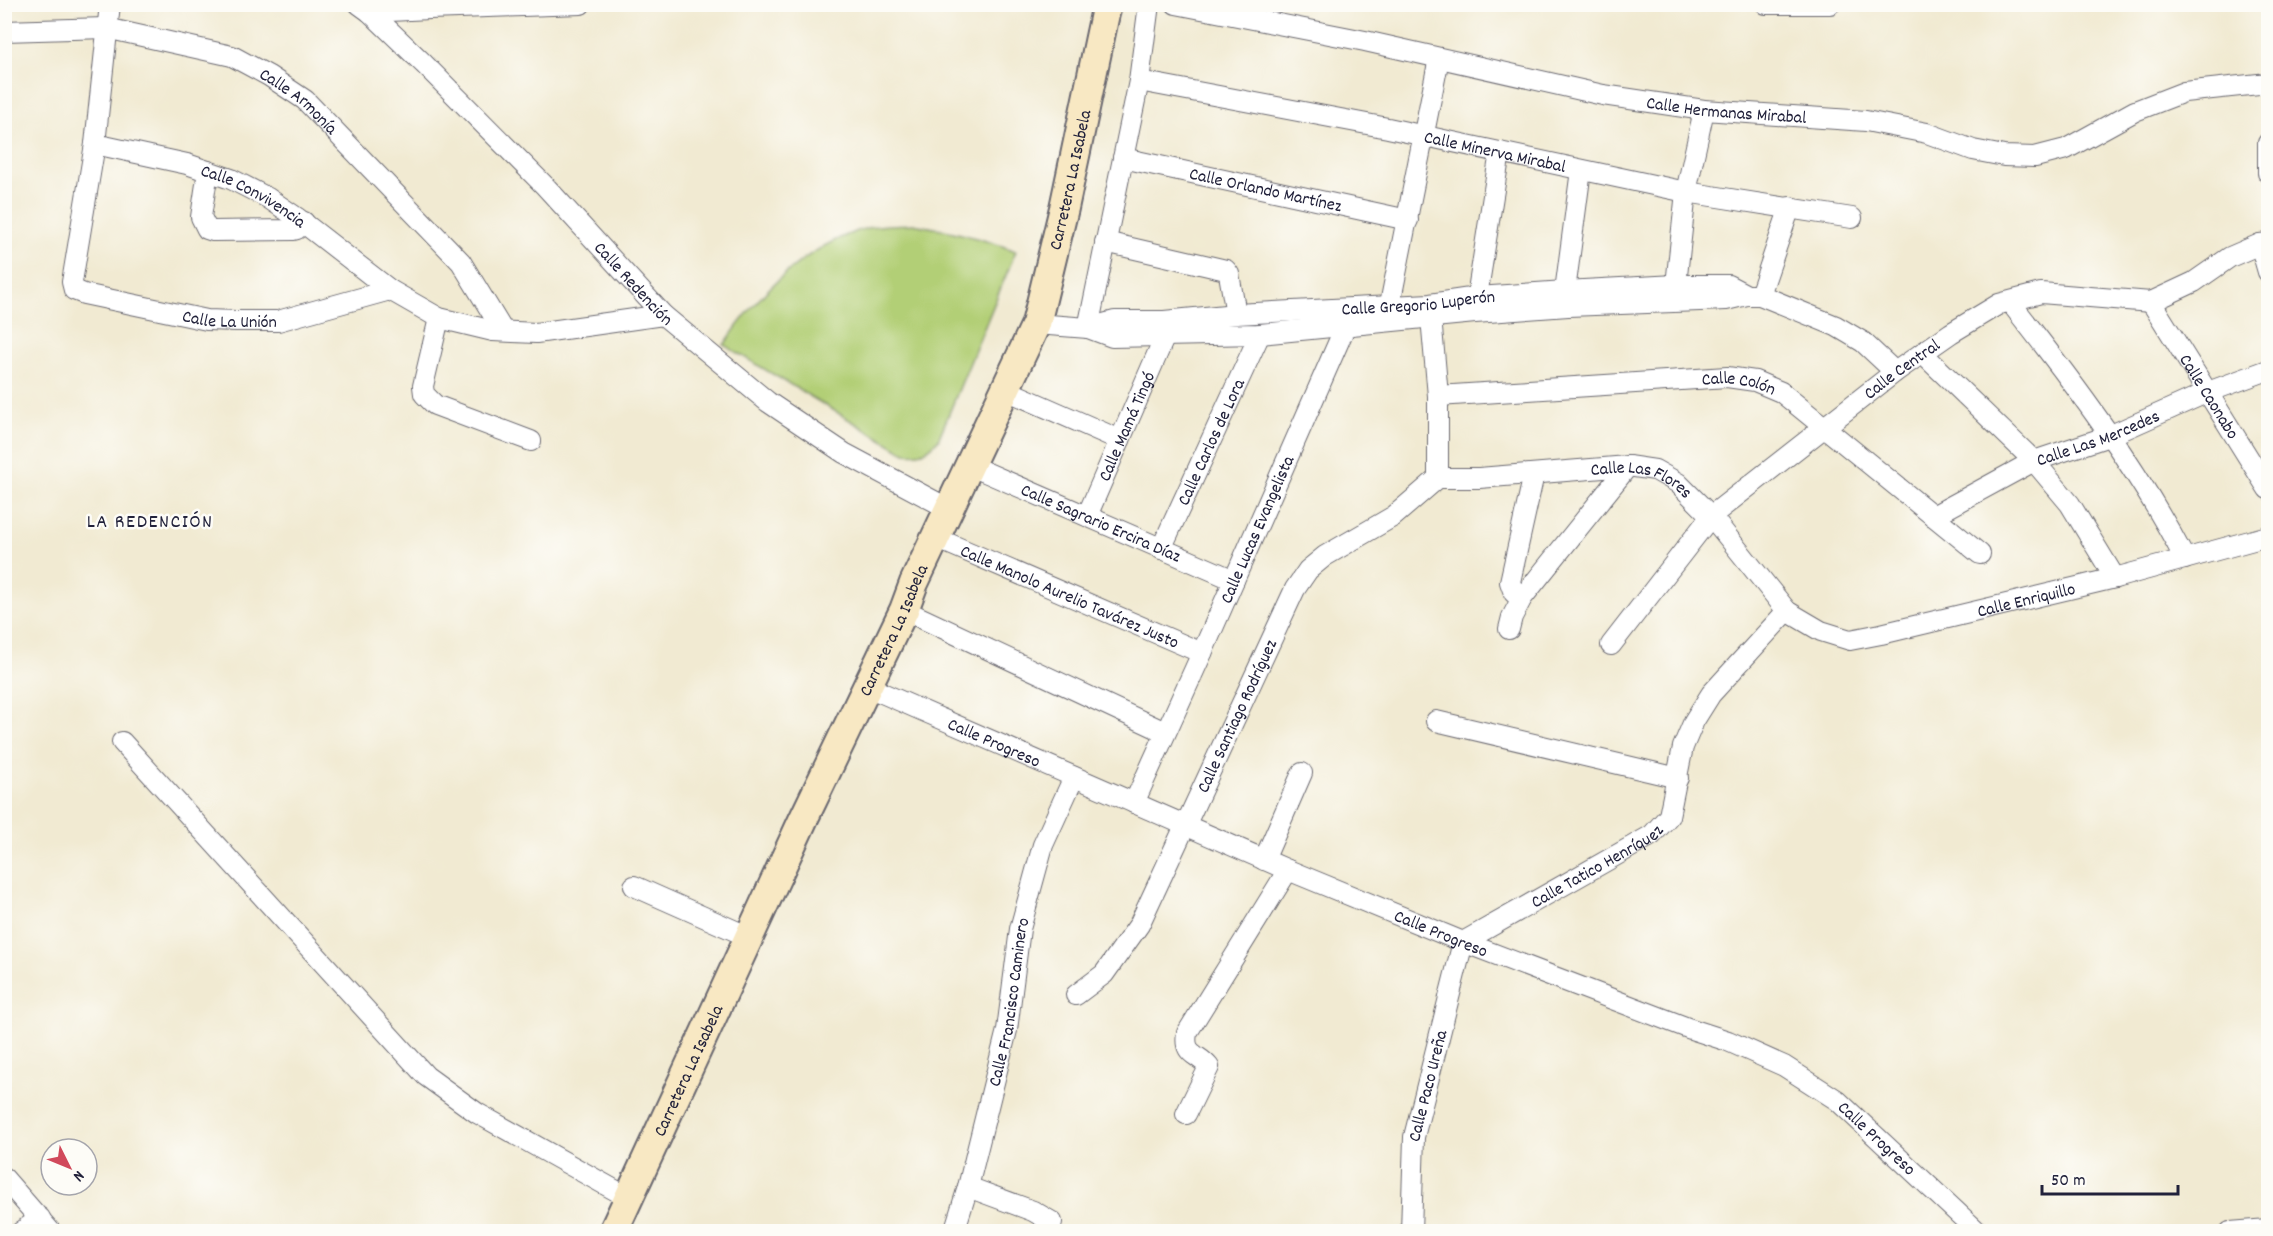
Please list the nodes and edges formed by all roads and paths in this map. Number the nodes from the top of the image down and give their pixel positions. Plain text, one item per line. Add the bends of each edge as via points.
1 (110, 4) edge
2 (581, 4) edge
3 (1107, 4) edge
4 (1149, 4) edge
5 (1176, 4) edge
6 (1766, 4) edge
7 (1830, 4) edge
8 (364, 8) edge
9 (106, 28) junction
10 (4, 31) edge
11 (1439, 58) junction
12 (1139, 81) junction
13 (2268, 83) edge
14 (1704, 110) junction
15 (1425, 136) junction
16 (2268, 143) edge
17 (95, 144) junction
18 (1500, 152) junction
19 (1123, 159) junction
20 (1581, 170) junction
21 (208, 171) junction
22 (2268, 173) edge
23 (1686, 192) junction
24 (1790, 207) junction
25 (1852, 218) dead end
26 (1408, 220) junction
27 (304, 222) junction
28 (1105, 242) junction
29 (2264, 244) edge
30 (2268, 272) edge
31 (1676, 285) junction
32 (390, 290) junction
33 (1754, 295) junction
34 (1567, 298) junction
35 (2010, 302) junction
36 (2151, 302) junction
37 (1390, 304) junction
38 (1476, 305) junction
39 (1430, 311) junction
40 (1236, 314) junction
41 (663, 315) junction
42 (439, 318) junction
43 (1036, 324) junction
44 (1346, 325) junction
45 (1088, 328) junction
46 (503, 331) junction
47 (1260, 334) junction
48 (1165, 336) junction
49 (1922, 353) junction
50 (2268, 370) edge
51 (1895, 372) junction
52 (1004, 389) junction
53 (2208, 392) junction
54 (1438, 396) junction
55 (1825, 427) junction
56 (2109, 436) junction
57 (1120, 440) junction
58 (531, 441) dead end
59 (2034, 461) junction
60 (969, 465) junction
61 (1628, 466) junction
62 (1534, 474) junction
63 (1438, 478) junction
64 (2268, 489) edge
65 (949, 509) junction
66 (1087, 516) junction
67 (1711, 516) junction
68 (1933, 516) junction
69 (2268, 536) edge
70 (936, 538) junction
71 (1161, 549) junction
72 (1980, 554) dead end
73 (2185, 559) junction
74 (2115, 578) junction
75 (1234, 580) junction
76 (1522, 598) junction
77 (904, 610) junction
78 (1787, 611) junction
79 (1509, 629) dead end
80 (1611, 645) dead end
81 (1202, 653) junction
82 (866, 686) junction
83 (1436, 720) dead end
84 (1165, 732) junction
85 (122, 742) dead end
86 (1302, 773) dead end
87 (1074, 777) junction
88 (1678, 778) junction
89 (1134, 803) junction
90 (1185, 826) junction
91 (1264, 860) junction
92 (1288, 870) junction
93 (634, 886) dead end
94 (749, 937) junction
95 (1463, 942) junction
96 (1076, 995) dead end
97 (1186, 1114) dead end
98 (4, 1179) edge
99 (968, 1187) junction
100 (629, 1198) junction
101 (1052, 1221) dead end
102 (46, 1225) edge
103 (2268, 1229) edge
104 (21, 1232) edge
105 (613, 1232) edge
106 (954, 1232) edge
107 (1412, 1232) edge
108 (1978, 1232) edge
109 (2230, 1232) edge

1 - 9 street, Calle La Unión
2 - 8 street
3 - 43 main road, Carretera La Isabela
4 - 12 street
5 - 11 street, Calle Hermanas Mirabal
6 - 7 street
8 - 41 street, Calle Redención via 545,186
9 - 10 street, Calle Armonía
9 - 17 street, Calle La Unión
9 - 46 street, Calle Armonía via 232,56 305,100 461,262
11 - 14 street, Calle Hermanas Mirabal via 1603,95
11 - 15 street
12 - 15 street, Calle Minerva Mirabal
12 - 19 street
13 - 14 street, Calle Hermanas Mirabal via 2184,92 2135,111 2066,149 2035,157 1973,150 1927,133 1866,121
14 - 23 street
15 - 18 street, Calle Minerva Mirabal
15 - 26 street
16 - 22 street
17 - 21 street, Calle Convivencia
17 - 32 street, Calle La Unión via 72,282 74,290 207,320 278,321
18 - 20 street, Calle Minerva Mirabal
18 - 38 street
19 - 26 street, Calle Orlando Martínez
19 - 28 street
20 - 23 street, Calle Minerva Mirabal
20 - 34 street
21 - 27 street, Calle Convivencia via 268,198
21 - 27 street via 201,217 207,229 292,230
23 - 24 street, Calle Minerva Mirabal
23 - 31 street
24 - 25 street, Calle Minerva Mirabal
24 - 33 street
26 - 37 street
27 - 32 street, Calle Convivencia
28 - 40 street via 1226,270
28 - 45 street
29 - 30 street
29 - 36 street, Calle Central via 2230,257 2194,282
31 - 33 street, Calle Gregorio Luperón via 1728,285
31 - 34 street, Calle Gregorio Luperón
32 - 42 street
33 - 34 street, Calle Gregorio Luperón via 1726,300
33 - 51 street, Calle Gregorio Luperón via 1836,326 1863,342
34 - 38 street, Calle Gregorio Luperón
35 - 36 street, Calle Central via 2041,293
35 - 49 street, Calle Central via 1999,304
35 - 56 street
36 - 53 street, Calle Caonabo
37 - 39 street, Calle Gregorio Luperón
37 - 40 street, Calle Gregorio Luperón
38 - 39 street, Calle Gregorio Luperón
39 - 44 street, Calle Gregorio Luperón
39 - 54 street
40 - 45 street, Calle Gregorio Luperón via 1115,321
41 - 46 street via 536,333
41 - 65 street, Calle Redención via 768,402 844,453
42 - 46 street
42 - 58 street via 423,386 428,400
43 - 45 street, Calle Gregorio Luperón
43 - 52 main road, Carretera La Isabela
44 - 47 street, Calle Gregorio Luperón
44 - 75 street, Calle Lucas Evangelista
45 - 48 street, Calle Gregorio Luperón via 1112,337
47 - 48 street, Calle Gregorio Luperón
47 - 71 street, Calle Carlos de Lora
48 - 57 street, Calle Mamá Tingó
49 - 51 street, Calle Central
49 - 59 street
50 - 53 street, Calle Las Mercedes
51 - 55 street, Calle Central
52 - 57 street
52 - 60 main road, Carretera La Isabela
53 - 56 street, Calle Las Mercedes
53 - 64 street, Calle Caonabo
54 - 55 street, Calle Colón via 1727,377 1755,381 1781,392
54 - 63 street
55 - 67 street, Calle Central
55 - 68 street, Calle Colón
56 - 59 street, Calle Las Mercedes
56 - 73 street via 2163,516
57 - 66 street, Calle Mamá Tingó
59 - 68 street, Calle Las Mercedes
59 - 74 street via 2070,504
60 - 65 main road, Carretera La Isabela
60 - 66 street, Calle Sagrario Ercira Díaz
61 - 62 street, Calle Las Flores
61 - 67 street, Calle Las Flores via 1656,470 1678,483
61 - 76 street
62 - 63 street, Calle Las Flores
62 - 76 street via 1509,582 1514,593
63 - 90 street, Calle Santiago Rodríguez via 1394,516 1308,570 1295,589
65 - 70 main road, Carretera La Isabela
66 - 71 street, Calle Sagrario Ercira Díaz
67 - 78 street, Calle Las Flores
67 - 80 street, Calle Central
68 - 72 street, Calle Colón
69 - 73 street, Calle Enriquillo
70 - 77 main road, Carretera La Isabela
70 - 81 street, Calle Manolo Aurelio Tavárez Justo
71 - 75 street, Calle Sagrario Ercira Díaz
73 - 74 street, Calle Enriquillo
74 - 78 street, Calle Enriquillo via 1850,640 1821,631
75 - 81 street, Calle Lucas Evangelista
76 - 79 street
77 - 82 main road, Carretera La Isabela
77 - 84 street
78 - 88 street, Calle Tatico Henríquez via 1705,703 1683,747
81 - 84 street, Calle Lucas Evangelista
82 - 87 street, Calle Progreso
82 - 94 main road, Carretera La Isabela
83 - 88 street
84 - 89 street, Calle Lucas Evangelista
85 - 100 street via 426,1076 477,1113
86 - 91 street
87 - 89 street, Calle Progreso
87 - 99 street, Calle Francisco Caminero via 1042,845 1020,929 1007,1030
88 - 95 street, Calle Tatico Henríquez via 1670,816 1652,835
89 - 90 street, Calle Progreso
90 - 91 street, Calle Progreso
90 - 96 street, Calle Santiago Rodríguez via 1139,925 1104,974
91 - 92 street, Calle Progreso
92 - 95 street, Calle Progreso
92 - 97 street via 1187,1033 1185,1043 1191,1053 1209,1067
93 - 94 street
94 - 100 main road, Carretera La Isabela
95 - 107 street, Calle Paco Ureña via 1414,1137
95 - 108 street, Calle Progreso via 1728,1041 1784,1066 1836,1100
98 - 102 street
99 - 101 street
99 - 106 street, Calle Francisco Caminero
100 - 105 main road, Carretera La Isabela
102 - 104 street
103 - 109 street

